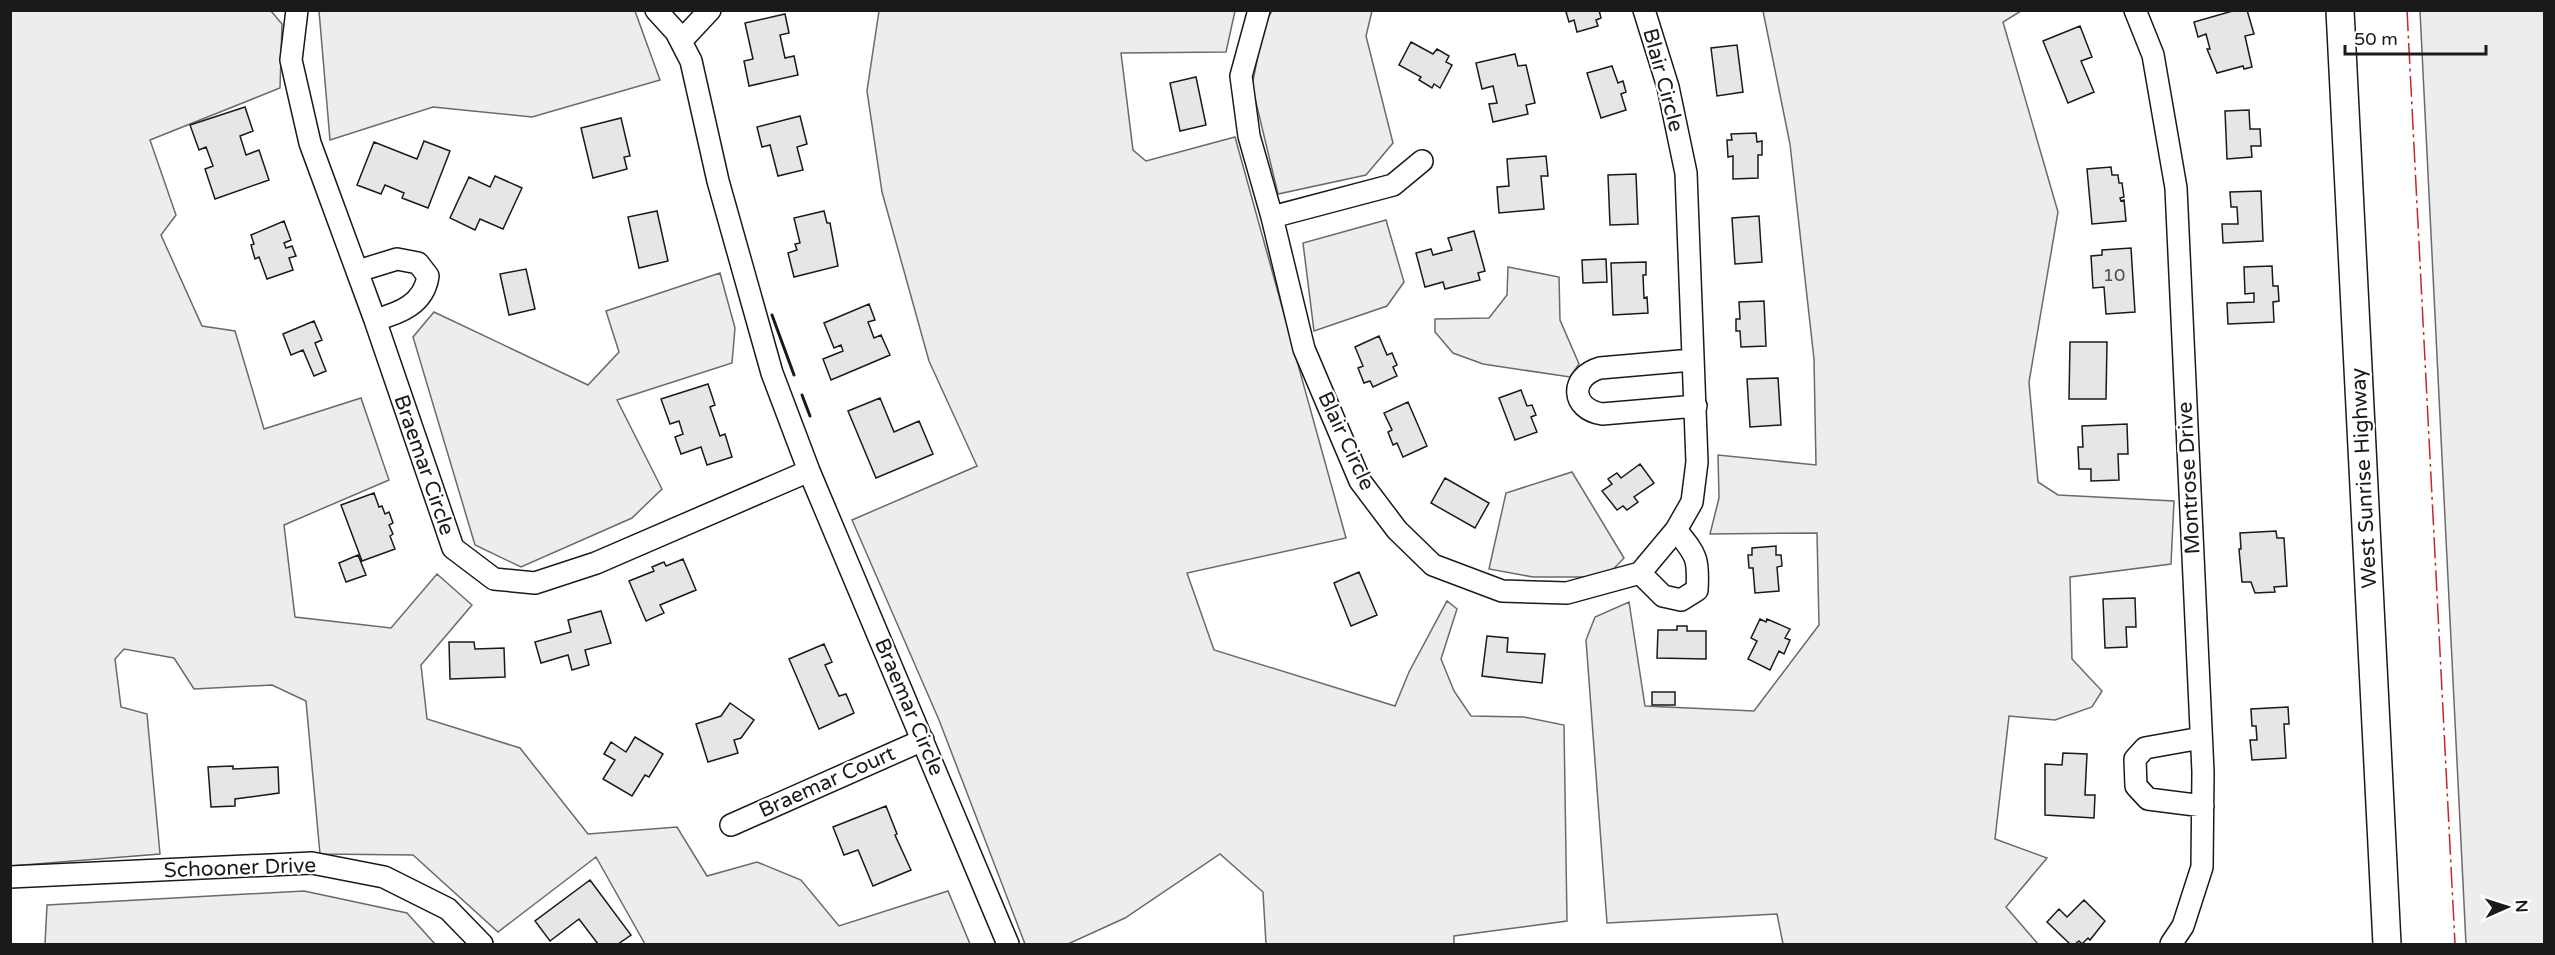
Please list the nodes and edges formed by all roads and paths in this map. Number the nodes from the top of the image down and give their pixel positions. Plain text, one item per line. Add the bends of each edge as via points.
1 (297, 10) edge
2 (656, 10) edge
3 (710, 10) edge
4 (1259, 10) edge
5 (1644, 10) edge
6 (2135, 10) edge
7 (2340, 10) edge
8 (681, 41) junction
9 (1422, 161) dead end
10 (1272, 217) junction
11 (358, 271) junction
12 (375, 320) junction
13 (1692, 360) junction
14 (1696, 406) junction
15 (809, 471) junction
16 (1676, 530) junction
17 (1640, 573) junction
18 (2201, 738) junction
19 (923, 740) junction
20 (2203, 806) junction
21 (731, 825) dead end
22 (10, 877) edge
23 (482, 945) edge
24 (1008, 945) edge
25 (2171, 945) edge
26 (2387, 945) edge

1 - 11 street, Braemar Circle via 291,60 310,143
2 - 8 street, Braemar Circle
3 - 8 street
4 - 10 street, Blair Circle via 1241,76 1248,136
5 - 13 street, Blair Circle via 1668,87 1686,172
6 - 18 street, Montrose Drive via 2153,55 2176,188
7 - 26 main road, West Sunrise Highway
8 - 15 street, Braemar Circle via 691,61 718,181 772,373
9 - 10 street via 1394,185
10 - 17 street, Blair Circle via 1304,349 1360,481 1397,530 1433,565 1502,591 1567,593
11 - 12 street, Braemar Circle
11 - 12 street via 397,259 418,263 428,276 426,289 415,302 397,314
12 - 15 street, Braemar Circle via 453,548 494,579 535,583 596,563
13 - 14 street, Blair Circle
13 - 14 street via 1600,368 1588,372 1577,393 1590,412 1602,414
14 - 16 street, Blair Circle via 1697,462 1692,502
15 - 19 street, Braemar Circle
16 - 17 street, Blair Circle
16 - 17 street via 1699,565 1697,590 1681,600 1663,596
18 - 20 street, Montrose Drive
18 - 20 street via 2145,748 2134,759 2136,786 2148,800
19 - 21 street, Braemar Court
19 - 24 street, Braemar Circle
20 - 25 street, Montrose Drive via 2202,867 2183,926
22 - 23 street, Schooner Drive via 312,862 384,877 448,909

